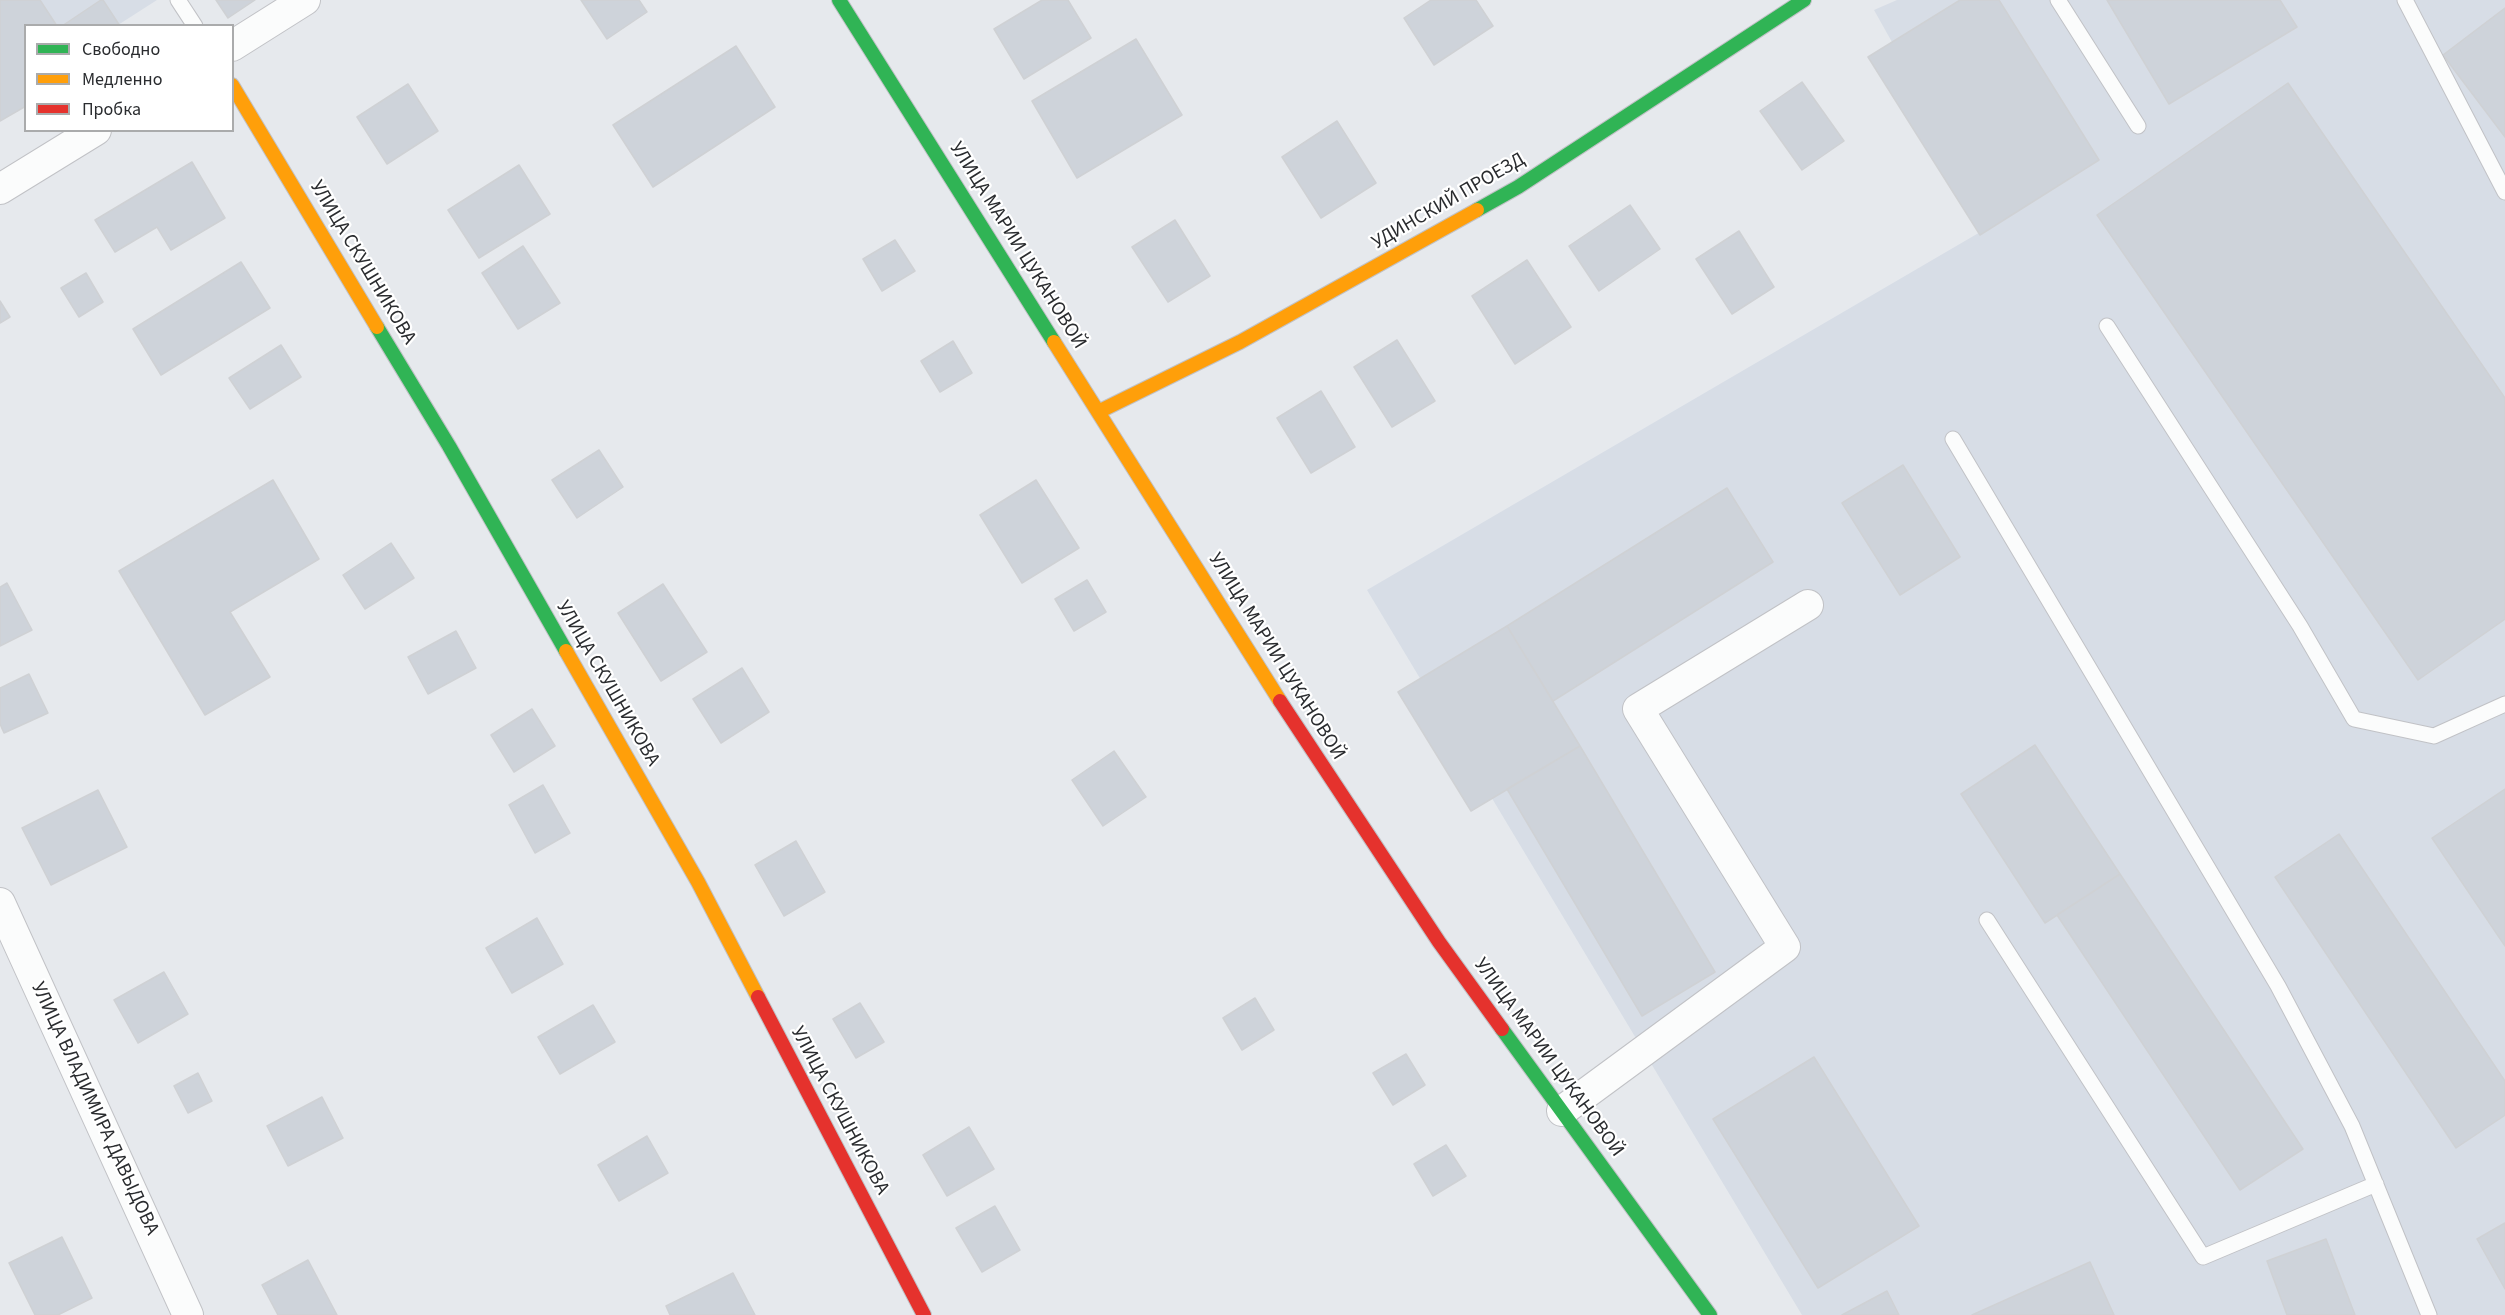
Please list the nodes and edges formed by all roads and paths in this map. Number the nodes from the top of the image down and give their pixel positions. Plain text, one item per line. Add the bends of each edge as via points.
1 (178, 0) edge
2 (305, 0) edge
3 (839, 0) edge
4 (1804, 0) edge
5 (2058, 0) edge
6 (2405, 0) edge
7 (194, 24) edge
8 (234, 45) edge
9 (234, 88) edge
10 (2138, 126) dead end
11 (93, 132) edge
12 (0, 189) edge
13 (2505, 192) edge
14 (2108, 326) dead end
15 (1098, 412) junction
16 (1953, 439) dead end
17 (1808, 605) dead end
18 (2505, 704) edge
19 (0, 903) edge
20 (1987, 920) dead end
21 (1562, 1111) junction
22 (2376, 1184) junction
23 (188, 1315) edge
24 (924, 1315) edge
25 (1710, 1315) edge
26 (2429, 1315) edge

1 - 7 lane
2 - 8 street
3 - 15 street, УЛИЦА МАРИИ ЦУКАНОВОЙ
4 - 15 street, УДИНСКИЙ ПРОЕЗД via 1518,187 1240,342
5 - 10 lane
6 - 13 lane
9 - 24 street, УЛИЦА СКУШНИКОВА via 449,446 698,882
11 - 12 street
14 - 18 lane via 2300,626 2354,719 2434,736
15 - 21 street, УЛИЦА МАРИИ ЦУКАНОВОЙ via 1301,734 1439,942
16 - 22 lane via 2278,986 2352,1126
17 - 21 street via 1638,709 1785,947
19 - 23 street, УЛИЦА ВЛАДИМИРА ДАВЫДОВА
20 - 22 lane via 2203,1257
21 - 25 street, УЛИЦА МАРИИ ЦУКАНОВОЙ
22 - 26 lane

